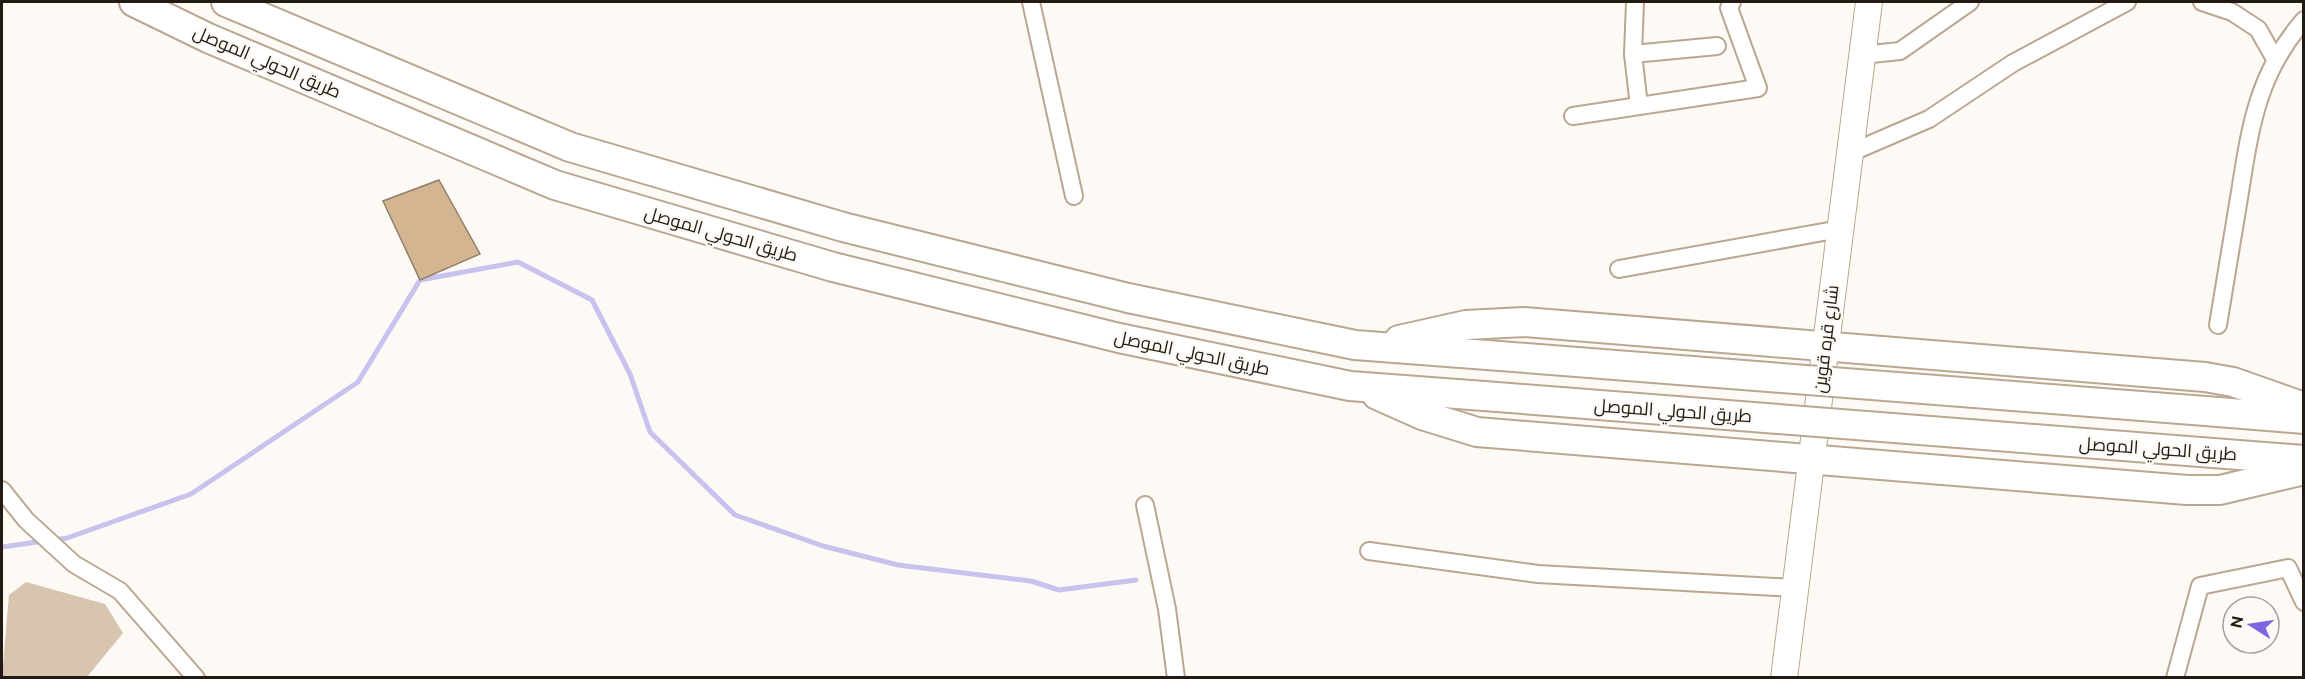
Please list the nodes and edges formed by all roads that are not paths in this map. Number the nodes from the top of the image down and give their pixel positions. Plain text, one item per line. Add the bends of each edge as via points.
1 (134, 2) edge
2 (226, 2) edge
3 (1032, 2) edge
4 (1635, 2) edge
5 (1732, 2) edge
6 (1869, 2) edge
7 (1970, 2) edge
8 (2127, 2) edge
9 (2202, 2) edge
10 (2304, 20) edge
11 (1717, 46) dead end
12 (1633, 54) junction
13 (1862, 56) junction
14 (2275, 59) junction
15 (1639, 106) junction
16 (1573, 116) dead end
17 (1850, 153) junction
18 (1074, 196) dead end
19 (1840, 229) junction
20 (1619, 269) dead end
21 (2218, 326) dead end
22 (1355, 345) junction
23 (1825, 345) junction
24 (1350, 386) junction
25 (2304, 407) edge
26 (2304, 419) edge
27 (1811, 459) junction
28 (2304, 460) edge
29 (2304, 470) edge
30 (2, 490) edge
31 (1145, 505) dead end
32 (1369, 551) dead end
33 (1795, 588) junction
34 (2304, 602) edge
35 (196, 678) edge
36 (1176, 678) edge
37 (1784, 678) edge
38 (2175, 678) edge

1 - 24 highway, طريق الحولي الموصل via 208,38 555,185 833,267 1119,338
2 - 22 highway via 570,147 843,227 1128,298
3 - 18 street
4 - 12 street
5 - 15 street via 1729,8 1758,88
6 - 13 main road, شارع قره قوين
7 - 13 street via 1900,51
8 - 17 street via 2013,63 1929,119
9 - 14 street via 2232,12 2258,29
10 - 14 street
11 - 12 street
12 - 15 street
13 - 17 main road, شارع قره قوين
14 - 21 street via 2252,122
15 - 16 street
17 - 19 main road, شارع قره قوين
19 - 20 street
19 - 23 main road, شارع قره قوين
22 - 23 highway via 1466,325 1524,322
22 - 26 highway, bridge
23 - 25 highway via 2205,377 2250,387
23 - 27 main road, شارع قره قوين
24 - 27 highway via 1429,418 1477,432
24 - 28 highway, طريق الحولي الموصل, bridge
27 - 29 highway via 2187,490 2220,490
27 - 33 main road, شارع قره قوين
30 - 35 street via 26,520 74,564 120,591
31 - 36 street via 1167,609
32 - 33 street via 1538,574
33 - 37 main road, شارع قره قوين
34 - 38 street via 2288,568 2200,586

